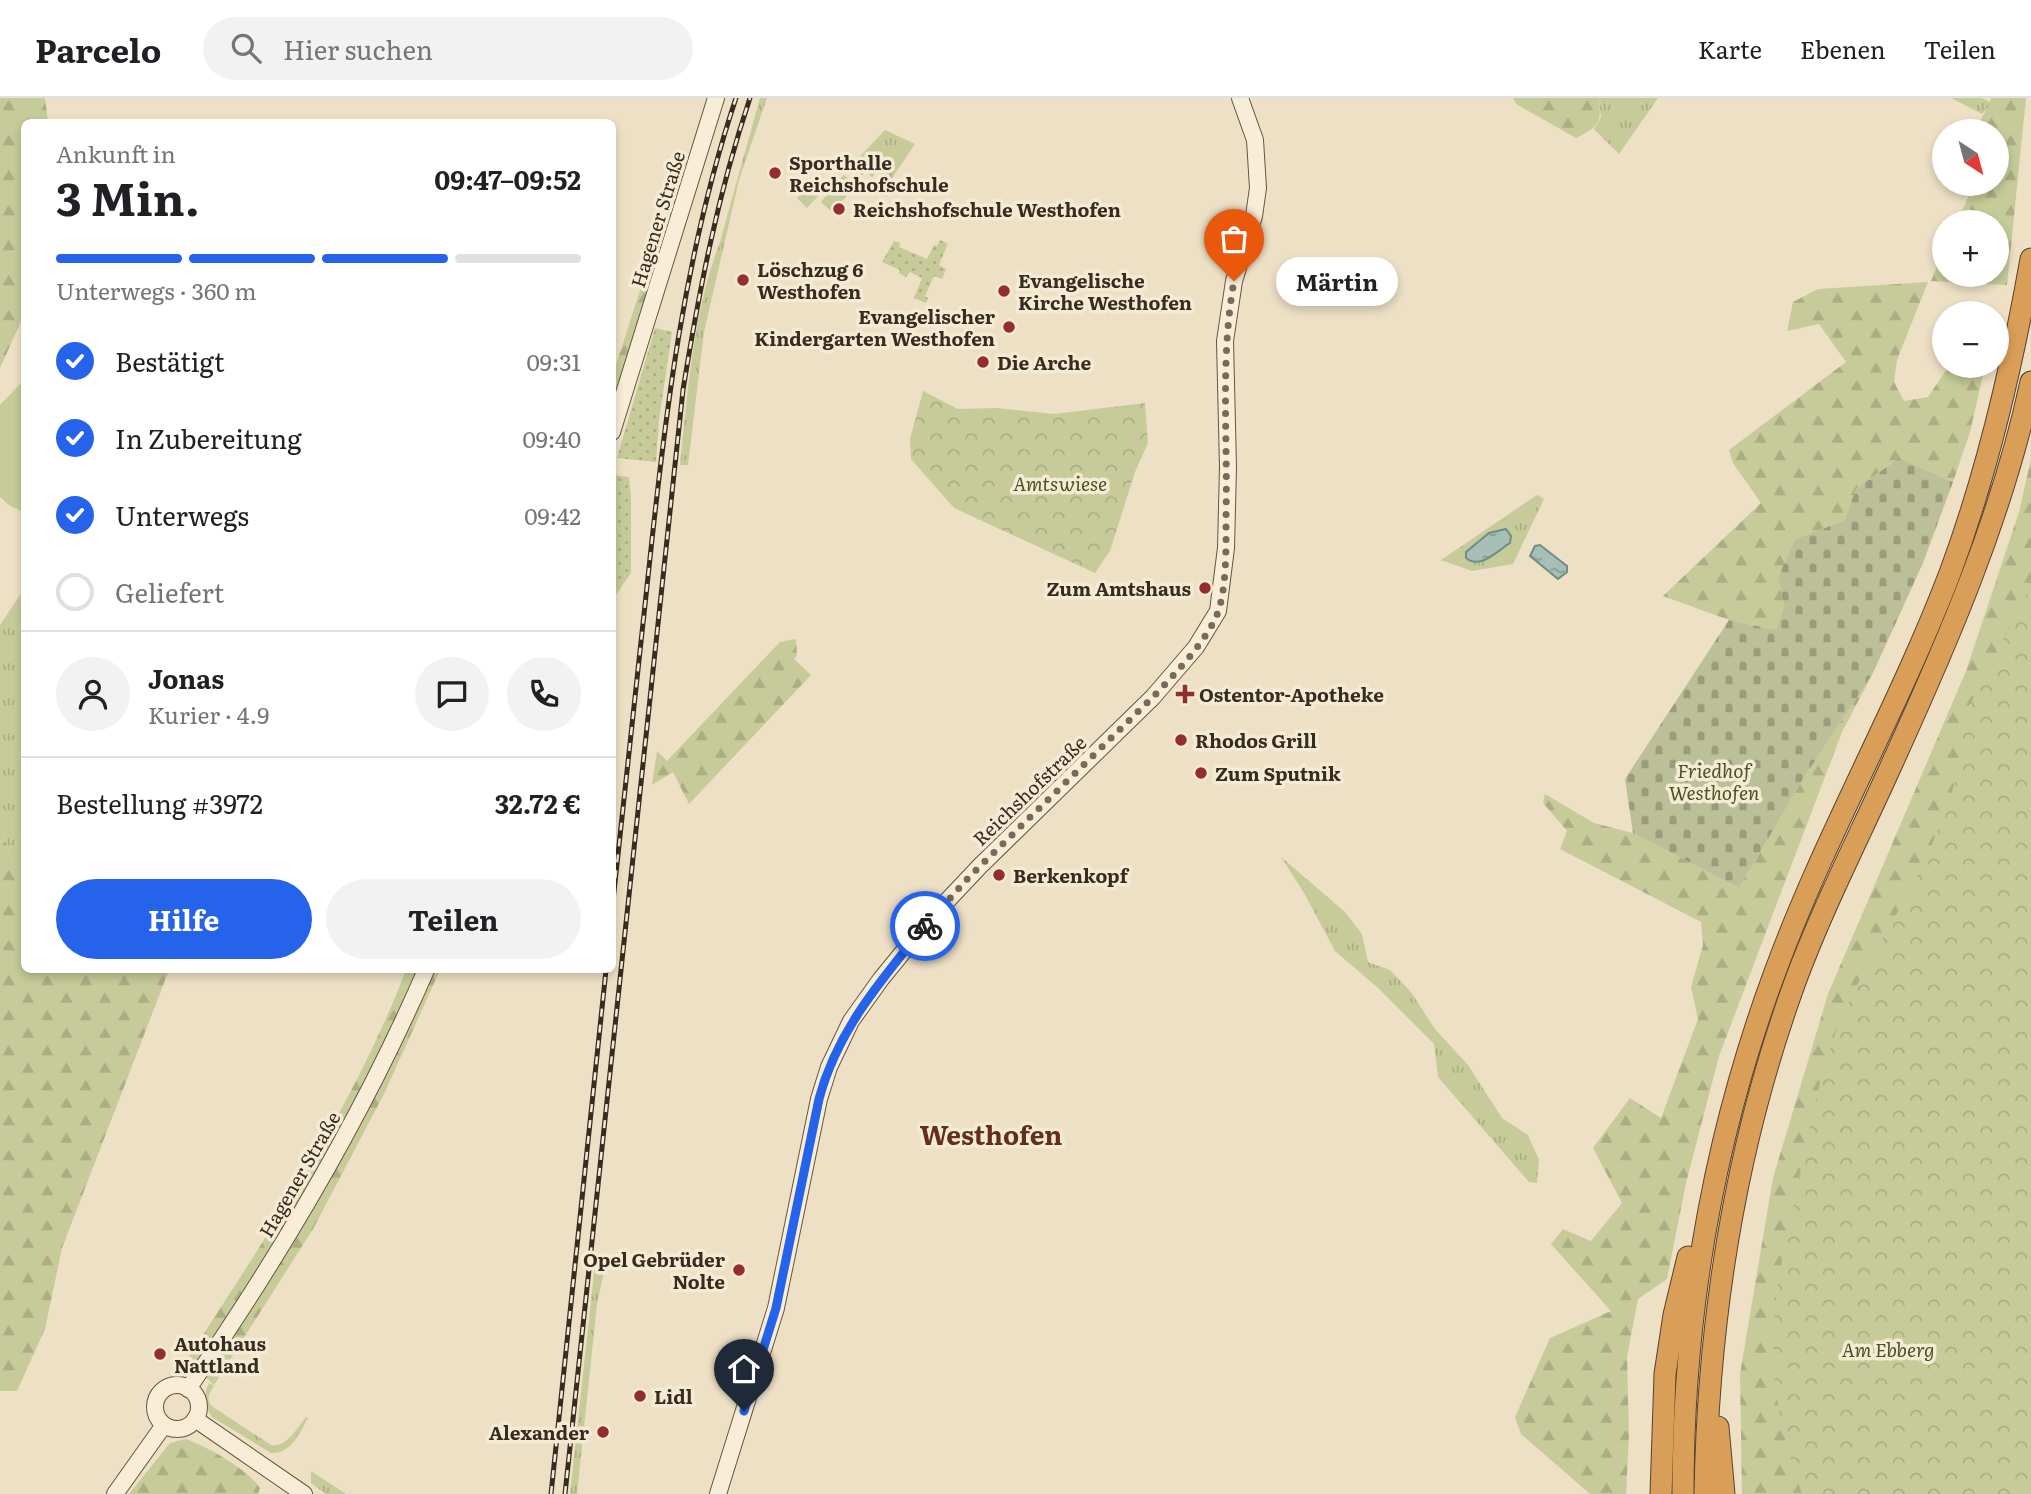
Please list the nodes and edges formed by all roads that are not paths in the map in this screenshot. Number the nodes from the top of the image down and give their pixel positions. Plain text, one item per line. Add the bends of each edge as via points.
1 (716, 98) edge
2 (1240, 98) edge
3 (2031, 259) edge
4 (2031, 382) edge
5 (616, 419) edge
6 (425, 973) edge
7 (1710, 1199) junction
8 (1711, 1355) junction
9 (188, 1389) junction
10 (195, 1419) junction
11 (164, 1425) junction
12 (115, 1494) edge
13 (304, 1494) edge
14 (718, 1494) edge
15 (1661, 1494) edge
16 (1683, 1494) edge
17 (1705, 1494) edge
18 (1724, 1494) edge

1 - 5 street, Hagener Straße
2 - 14 street, Reichshofstraße via 1255,140 1258,188 1234,281 1225,341 1228,467 1219,611 1196,647 1153,697 947,900 881,979 843,1036 819,1099 774,1316
3 - 7 highway via 2007,388 1968,522 1923,639 1775,971 1728,1122
4 - 8 highway via 1969,584 1819,921 1780,1027 1732,1206
6 - 9 street, Hagener Straße via 380,1070 302,1214
7 - 15 highway via 1691,1247 1669,1340
7 - 16 highway via 1688,1356
8 - 17 highway
8 - 18 highway
9 - 10 street via 197,1399
9 - 11 street via 168,1387 158,1396 156,1415
10 - 11 street via 179,1429
10 - 13 street
11 - 12 street

